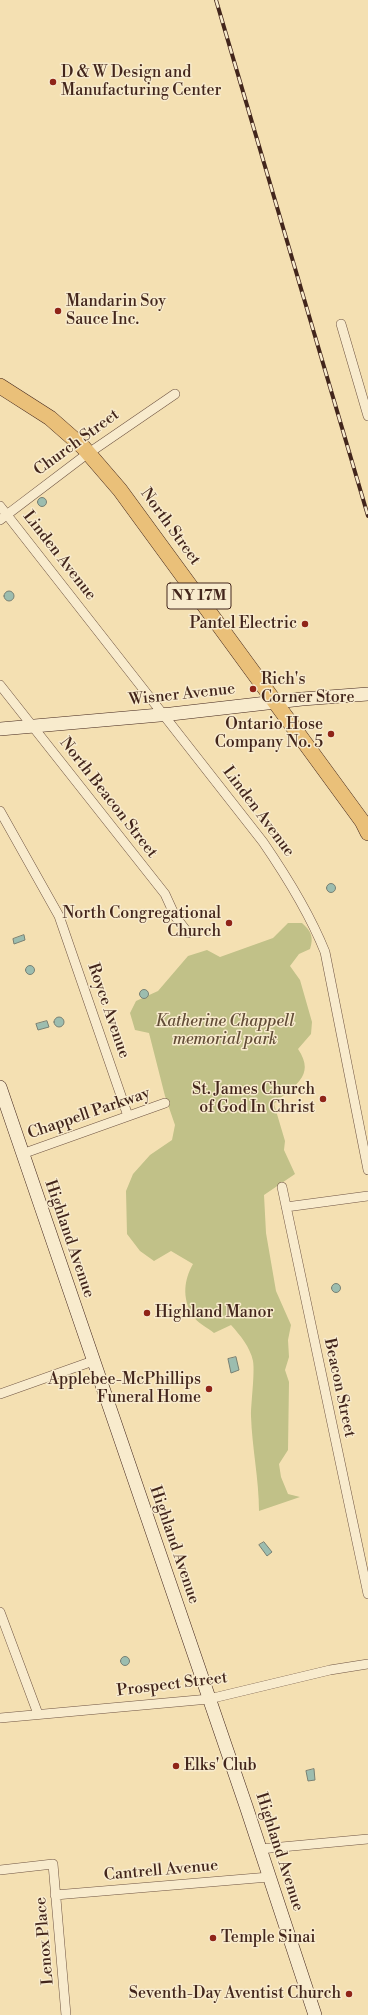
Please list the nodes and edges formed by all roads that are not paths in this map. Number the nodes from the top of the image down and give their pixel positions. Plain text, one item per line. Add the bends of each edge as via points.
1 (341, 324) dead end
2 (0, 386) edge
3 (175, 394) dead end
4 (368, 416) edge
5 (89, 452) junction
6 (0, 506) edge
7 (4, 518) edge
8 (0, 685) edge
9 (368, 694) edge
10 (276, 702) junction
11 (164, 715) junction
12 (32, 726) junction
13 (0, 729) edge
14 (0, 811) edge
15 (368, 833) edge
16 (188, 933) dead end
17 (0, 1087) edge
18 (165, 1103) dead end
19 (128, 1116) junction
20 (22, 1154) junction
21 (368, 1170) edge
22 (282, 1187) dead end
23 (368, 1196) edge
24 (286, 1207) junction
25 (93, 1361) junction
26 (0, 1394) edge
27 (368, 1594) edge
28 (0, 1612) edge
29 (368, 1664) edge
30 (209, 1699) junction
31 (38, 1714) junction
32 (0, 1718) edge
33 (368, 1839) edge
34 (260, 1849) junction
35 (0, 1870) edge
36 (268, 1877) junction
37 (56, 1895) junction
38 (66, 2015) edge
39 (315, 2015) edge

1 - 4 street
2 - 5 main road, North Street / NY 17M via 50,418
3 - 5 street, Church Street
5 - 7 street, Church Street
5 - 10 main road, North Street / NY 17M via 120,490
6 - 7 street, Linden Avenue
7 - 11 street, Linden Avenue
8 - 12 street, North Beacon Street
9 - 10 street, Wisner Avenue
10 - 11 street, Wisner Avenue
10 - 15 main road, North Street / NY 17M
11 - 12 street, Wisner Avenue
11 - 21 street, Linden Avenue via 263,842 293,885 315,926 325,952
12 - 13 street, Wisner Avenue
12 - 16 street, North Beacon Street via 165,894
14 - 19 street, Royce Avenue via 58,916
17 - 20 street, Highland Avenue
18 - 19 street, Chappell Parkway
19 - 20 street, Chappell Parkway
20 - 25 street, Highland Avenue
22 - 24 street, Beacon Street
23 - 24 street
24 - 27 street, Beacon Street
25 - 26 street
25 - 30 street, Highland Avenue
28 - 31 street
29 - 30 street, Prospect Street via 330,1670
30 - 31 street, Prospect Street
30 - 34 street, Highland Avenue
31 - 32 street, Prospect Street
33 - 34 street
34 - 36 street, Highland Avenue
35 - 37 street, Lenox Place via 54,1864
36 - 37 street, Cantrell Avenue
36 - 39 street, Highland Avenue
37 - 38 street, Lenox Place

